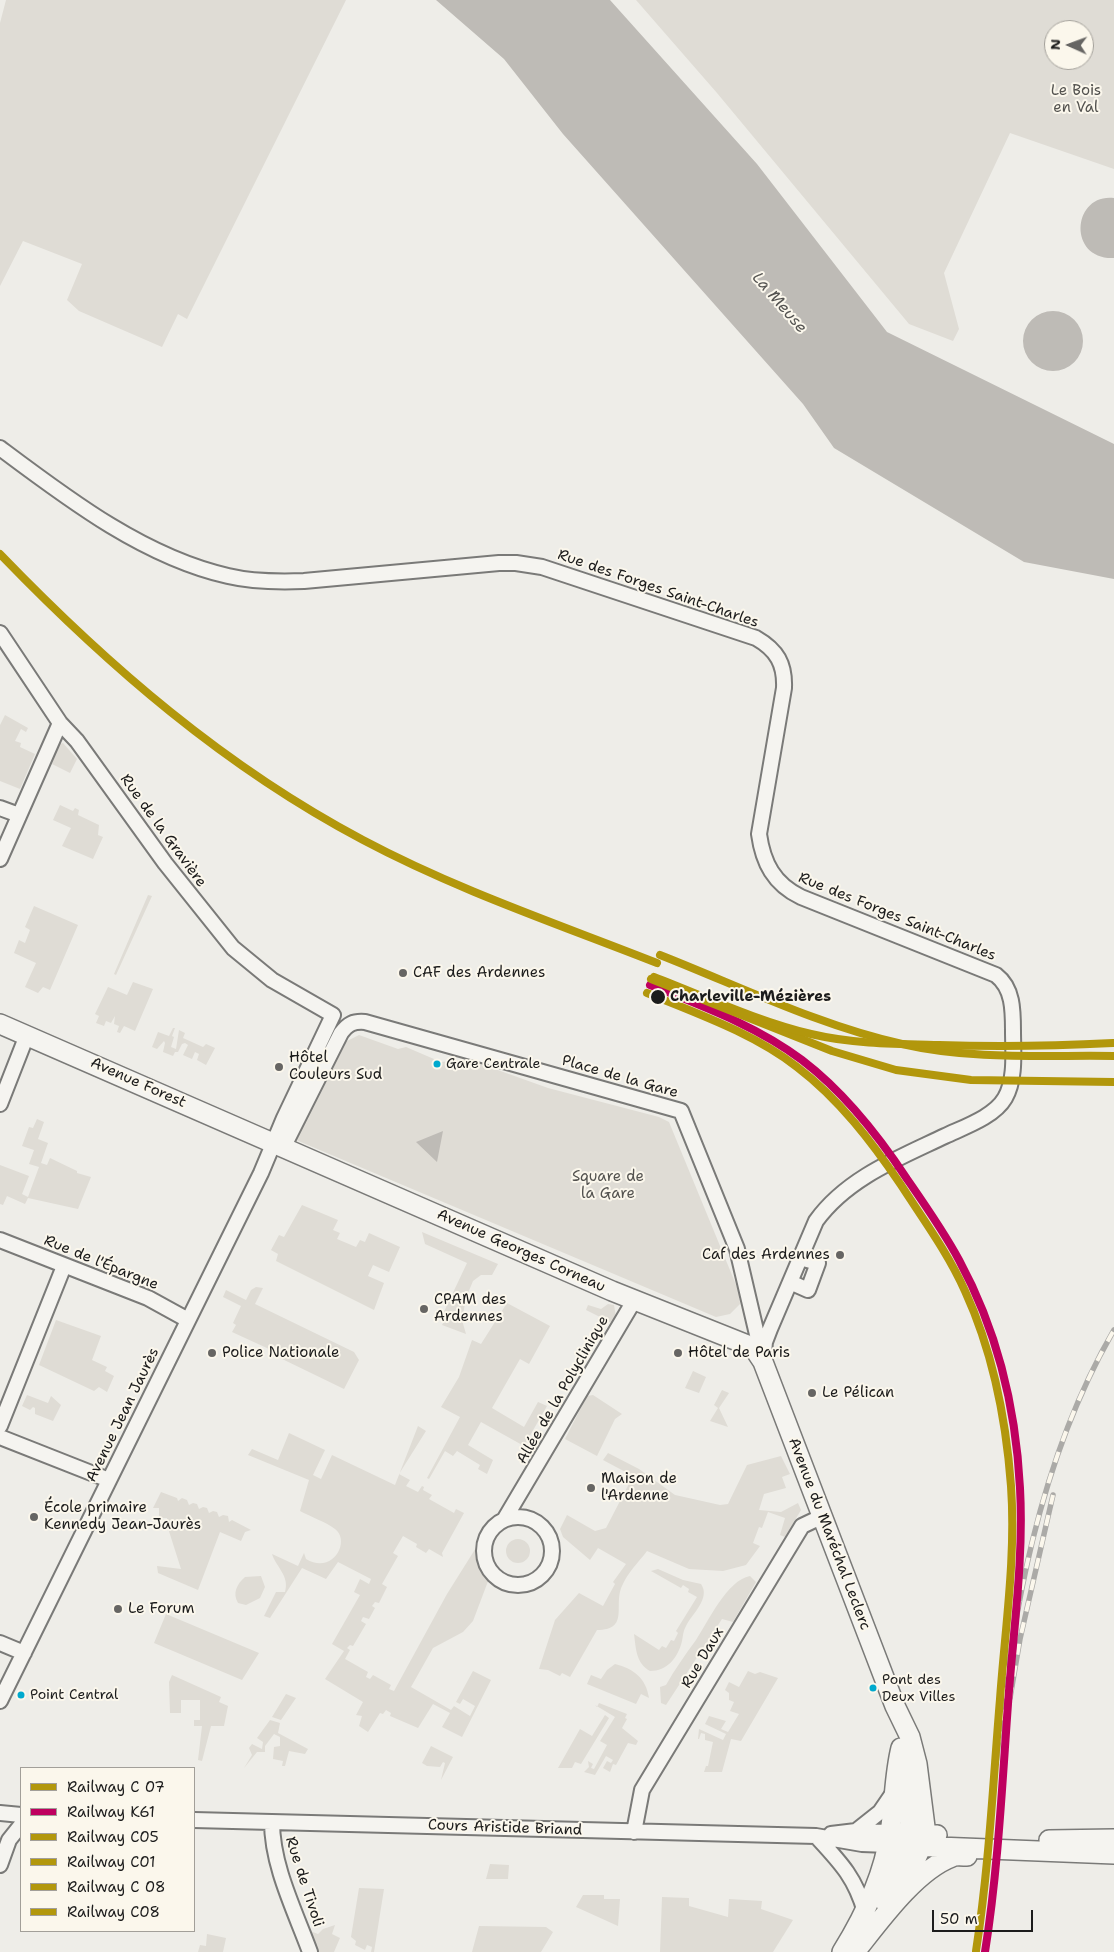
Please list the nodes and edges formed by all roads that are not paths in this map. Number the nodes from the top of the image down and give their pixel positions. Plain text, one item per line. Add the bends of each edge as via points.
1 (0, 448) edge
2 (0, 633) edge
3 (60, 723) junction
4 (0, 808) edge
5 (19, 815) junction
6 (0, 859) edge
7 (0, 1024) edge
8 (27, 1035) junction
9 (0, 1104) edge
10 (279, 1146) junction
11 (0, 1240) edge
12 (800, 1258) junction
13 (64, 1266) junction
14 (790, 1282) junction
15 (635, 1299) junction
16 (188, 1320) junction
17 (764, 1362) junction
18 (0, 1426) edge
19 (0, 1438) edge
20 (109, 1480) junction
21 (519, 1497) junction
22 (823, 1516) junction
23 (526, 1518) junction
24 (504, 1520) junction
25 (0, 1643) edge
26 (24, 1653) junction
27 (0, 1701) edge
28 (895, 1706) junction
29 (901, 1748) junction
30 (893, 1792) junction
31 (0, 1813) edge
32 (20, 1815) edge
33 (195, 1820) edge
34 (272, 1822) junction
35 (19, 1828) edge
36 (856, 1831) junction
37 (634, 1832) junction
38 (816, 1836) junction
39 (907, 1836) junction
40 (1114, 1839) edge
41 (1026, 1852) junction
42 (1114, 1854) edge
43 (1, 1855) edge
44 (893, 1896) junction
45 (865, 1912) junction
46 (310, 1952) edge
47 (842, 1952) edge
48 (855, 1952) edge

1 - 12 street, Rue des Forges Saint-Charles via 80,507 115,528 172,556 229,577 304,582 499,563 522,564 584,580 756,638 770,646 779,657 785,677 759,834 765,860 773,876 801,897 996,975 1005,984 1012,1007 1012,1072 1009,1089 1001,1104 965,1126 870,1173 836,1198 816,1221
2 - 3 street, Rue de la Gravière
3 - 5 street
3 - 10 street, Rue de la Gravière via 77,741 165,863 233,948 272,980 334,1015 284,1118
4 - 5 street
5 - 6 street
7 - 8 main road, Avenue Forest
8 - 9 street
8 - 10 main road, Avenue Forest
10 - 15 main road, Avenue Georges Corneau
10 - 16 street, Avenue Jean Jaurès
10 - 17 street, Place de la Gare via 341,1033 355,1021 681,1112 737,1249
11 - 13 street, Rue de l'Épargne
12 - 14 street
12 - 14 street via 818,1263 808,1290
13 - 16 street, Rue de l'Épargne via 148,1298
13 - 18 street
14 - 17 street via 765,1342
15 - 17 main road, Avenue Georges Corneau via 744,1344 755,1350
15 - 21 street, Allée de la Polyclinique
16 - 20 street, Avenue Jean Jaurès
17 - 22 main road, Avenue du Maréchal Leclerc
19 - 20 street
20 - 26 street, Avenue Jean Jaurès
21 - 23 street
21 - 24 street, Allée de la Polyclinique
22 - 28 main road, Avenue du Maréchal Leclerc
22 - 37 street, Rue Daux via 802,1526 642,1790
23 - 24 street
23 - 24 street, Allée de la Polyclinique via 545,1530 552,1550 550,1562 541,1575 527,1584 516,1585 496,1576 486,1560 486,1541 496,1525
25 - 26 street
26 - 27 street, Avenue Jean Jaurès
28 - 29 main road, Avenue du Maréchal Leclerc
28 - 39 main road, Avenue du Maréchal Leclerc via 910,1737 917,1764
29 - 30 main road, Avenue du Maréchal Leclerc
29 - 39 main road, Avenue du Maréchal Leclerc
30 - 36 street via 880,1812
30 - 39 main road, Avenue du Maréchal Leclerc
31 - 32 street
33 - 34 street, Cours Aristide Briand
34 - 37 street, Cours Aristide Briand
34 - 46 street, Rue de Tivoli via 274,1847
35 - 43 street
36 - 38 street, Cours Aristide Briand
36 - 39 street, Cours Aristide Briand
37 - 38 street, Cours Aristide Briand
38 - 39 street, Cours Aristide Briand via 862,1844
38 - 45 street via 848,1870
39 - 40 main road via 1010,1840
39 - 41 main road
39 - 44 main road
39 - 45 main road
41 - 42 main road
41 - 44 main road via 952,1857
44 - 48 main road via 886,1914
45 - 47 main road

